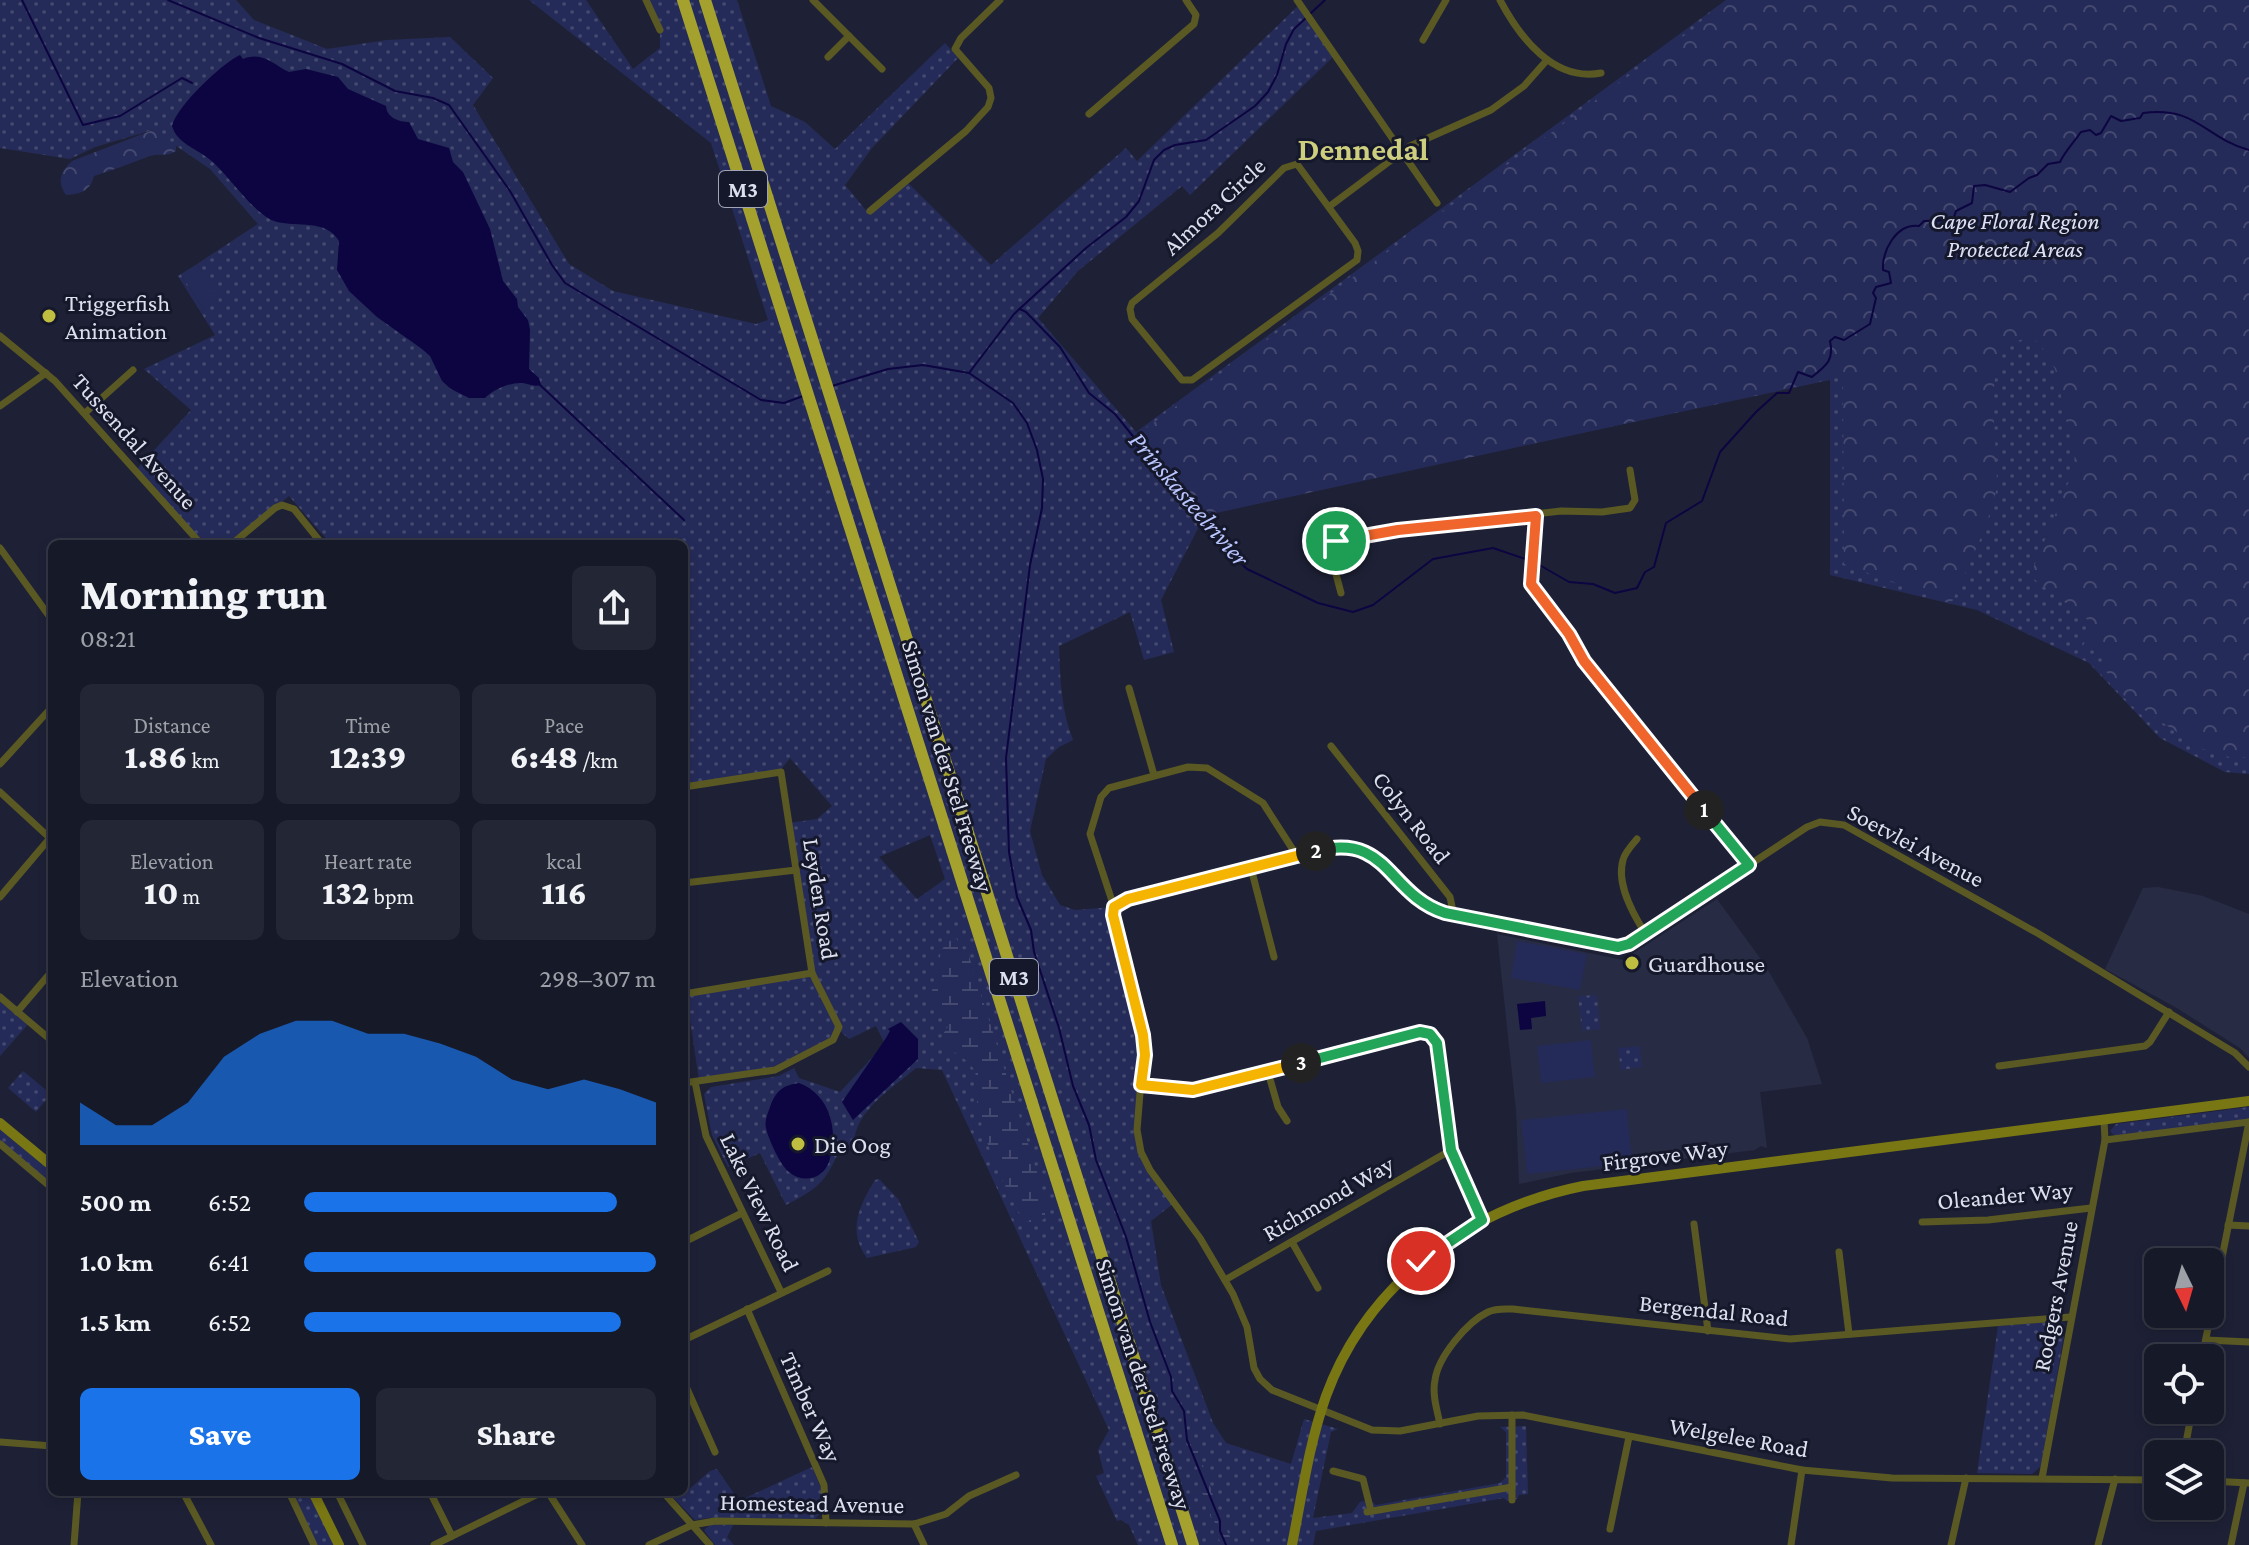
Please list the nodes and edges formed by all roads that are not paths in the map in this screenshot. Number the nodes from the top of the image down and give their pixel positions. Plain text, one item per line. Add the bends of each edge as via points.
1 (646, 0) edge
2 (683, 0) edge
3 (705, 0) edge
4 (813, 0) edge
5 (1186, 0) edge
6 (1297, 0) edge
7 (1446, 0) edge
8 (1500, 0) edge
9 (994, 2) edge
10 (660, 30) dead end
11 (849, 36) junction
12 (1423, 40) dead end
13 (828, 57) dead end
14 (1547, 60) junction
15 (882, 69) dead end
16 (1601, 73) dead end
17 (1089, 114) dead end
18 (1402, 151) junction
19 (1437, 203) dead end
20 (1330, 206) junction
21 (870, 211) dead end
22 (0, 336) edge
23 (133, 370) dead end
24 (46, 373) junction
25 (0, 406) edge
26 (85, 413) junction
27 (1630, 470) dead end
28 (1536, 516) junction
29 (197, 540) edge
30 (237, 540) edge
31 (319, 540) edge
32 (0, 548) edge
33 (1341, 593) dead end
34 (48, 614) edge
35 (1129, 688) dead end
36 (48, 711) edge
37 (1331, 746) dead end
38 (0, 764) edge
39 (1154, 775) junction
40 (688, 786) edge
41 (0, 792) edge
42 (48, 836) edge
43 (1637, 839) dead end
44 (48, 842) edge
45 (1297, 856) junction
46 (1749, 865) junction
47 (1251, 868) junction
48 (796, 870) junction
49 (688, 883) edge
50 (0, 897) edge
51 (1114, 907) junction
52 (1454, 916) junction
53 (1645, 933) junction
54 (1274, 957) dead end
55 (812, 973) junction
56 (48, 976) edge
57 (688, 993) edge
58 (0, 997) edge
59 (17, 1012) junction
60 (2169, 1012) junction
61 (48, 1038) edge
62 (1999, 1066) dead end
63 (2249, 1067) edge
64 (1268, 1072) junction
65 (695, 1082) junction
66 (688, 1083) edge
67 (1141, 1085) junction
68 (2249, 1101) edge
69 (1287, 1121) dead end
70 (2104, 1121) junction
71 (2249, 1122) edge
72 (0, 1123) edge
73 (2105, 1140) junction
74 (0, 1144) edge
75 (1451, 1150) junction
76 (48, 1163) edge
77 (48, 1185) edge
78 (2091, 1208) junction
79 (742, 1213) junction
80 (1482, 1220) junction
81 (1922, 1222) dead end
82 (1694, 1224) dead end
83 (2228, 1225) junction
84 (2249, 1226) edge
85 (688, 1240) edge
86 (1292, 1242) junction
87 (1839, 1252) dead end
88 (828, 1271) dead end
89 (1225, 1280) junction
90 (1318, 1288) dead end
91 (781, 1292) junction
92 (747, 1309) junction
93 (2070, 1317) junction
94 (1708, 1331) junction
95 (1849, 1334) junction
96 (688, 1338) edge
97 (2206, 1340) junction
98 (2249, 1342) edge
99 (2205, 1344) edge
100 (688, 1391) edge
101 (1321, 1411) junction
102 (1512, 1415) junction
103 (1440, 1424) junction
104 (1629, 1437) junction
105 (0, 1442) edge
106 (48, 1446) edge
107 (715, 1452) dead end
108 (1802, 1470) junction
109 (1333, 1471) dead end
110 (1016, 1475) dead end
111 (1966, 1478) junction
112 (2042, 1478) junction
113 (2115, 1479) junction
114 (2144, 1480) edge
115 (2224, 1482) edge
116 (2246, 1483) edge
117 (1512, 1487) junction
118 (78, 1496) edge
119 (185, 1496) edge
120 (291, 1496) edge
121 (315, 1496) edge
122 (339, 1496) edge
123 (432, 1496) edge
124 (537, 1496) edge
125 (548, 1496) edge
126 (667, 1496) edge
127 (1512, 1500) dead end
128 (826, 1523) junction
129 (914, 1524) junction
130 (692, 1525) junction
131 (1610, 1529) dead end
132 (452, 1536) junction
133 (74, 1545) edge
134 (211, 1545) edge
135 (314, 1545) edge
136 (339, 1545) edge
137 (363, 1545) edge
138 (434, 1545) edge
139 (582, 1545) edge
140 (649, 1545) edge
141 (710, 1545) edge
142 (924, 1545) edge
143 (1172, 1545) edge
144 (1193, 1545) edge
145 (1292, 1545) edge
146 (1791, 1545) edge
147 (1951, 1545) edge
148 (2098, 1545) edge
149 (2231, 1545) edge

1 - 10 street
2 - 143 highway, Simon van der Stel Freeway / M3
3 - 144 highway, Simon van der Stel Freeway / M3
4 - 11 street
5 - 17 street via 1196,15 1194,24
6 - 18 street
7 - 12 street
8 - 14 street
9 - 21 street via 955,49 989,88 988,107
11 - 13 street
11 - 15 street
14 - 16 street via 1577,75
14 - 18 street via 1524,86 1491,110
18 - 19 street
18 - 20 street
20 - 20 street, Almora Circle via 1358,247 1354,264 1192,380 1179,379 1132,319 1132,303 1218,233 1288,165 1301,166
22 - 24 street, Tussendal Avenue
23 - 26 street
24 - 25 street
24 - 26 street, Tussendal Avenue
26 - 29 street, Tussendal Avenue
27 - 28 street via 1635,500 1630,508
28 - 33 street via 1341,539 1331,552
28 - 46 street via 1529,576 1533,590
30 - 31 street via 275,508 287,506
32 - 34 street
35 - 39 street
36 - 38 street
37 - 52 street, Colyn Road via 1450,897
39 - 45 street via 1188,767 1215,771 1263,803
39 - 51 street via 1109,788 1090,828
40 - 48 street, Leyden Road via 782,774
41 - 42 street
43 - 53 street via 1622,870 1632,912
44 - 50 street
45 - 47 street, Soetvlei Avenue
45 - 52 street, Soetvlei Avenue via 1358,847 1418,900
46 - 53 street, Soetvlei Avenue
46 - 60 street, Soetvlei Avenue via 1813,824 1836,823 1975,897
47 - 51 street, Soetvlei Avenue
47 - 54 street
48 - 49 street
48 - 55 street, Leyden Road
51 - 67 street via 1143,1035
52 - 53 street, Soetvlei Avenue via 1610,947 1624,946
55 - 57 street
55 - 65 street, Leyden Road via 839,1029 833,1040 775,1070
56 - 59 street
58 - 59 street
59 - 61 street
60 - 62 street via 2145,1046
60 - 63 street, Soetvlei Avenue
64 - 67 street via 1193,1090
64 - 69 street
64 - 75 street via 1415,1033 1430,1034 1437,1043
65 - 66 street
65 - 79 street, Lake View Road via 706,1136
67 - 89 street via 1137,1130 1145,1163
68 - 70 street, Firgrove Way
70 - 73 street, Rodgers Avenue
70 - 80 street, Firgrove Way via 1583,1186
71 - 73 street
71 - 83 street
72 - 76 street
73 - 78 street, Rodgers Avenue
74 - 77 street
75 - 80 street
75 - 86 street, Richmond Way
78 - 81 street, Oleander Way
78 - 93 street, Rodgers Avenue
79 - 85 street
79 - 91 street, Lake View Road
80 - 101 street, Firgrove Way via 1421,1261 1383,1299 1341,1363
82 - 94 street
83 - 84 street
83 - 97 street
86 - 89 street, Richmond Way
86 - 90 street
87 - 95 street
88 - 91 street
89 - 101 street via 1247,1327 1260,1379 1272,1390
91 - 92 street
92 - 96 street
92 - 128 street, Timber Way via 824,1485
93 - 95 street, Bergendal Road
93 - 112 street, Rodgers Avenue
94 - 95 street, Bergendal Road via 1778,1339
94 - 103 street, Bergendal Road via 1513,1309 1489,1311 1459,1337 1439,1365 1434,1389
97 - 98 street
97 - 99 street
100 - 107 street
101 - 103 street, Welgelee Road via 1372,1430
101 - 145 street, Firgrove Way
102 - 103 street, Welgelee Road
102 - 104 street, Welgelee Road
102 - 117 street
104 - 108 street, Welgelee Road
104 - 131 street
105 - 106 street
108 - 111 street, Welgelee Road
108 - 146 street
109 - 117 street via 1363,1479 1369,1512
110 - 129 street, Homestead Avenue via 969,1496 946,1514
111 - 112 street, Welgelee Road
111 - 147 street
112 - 113 street, Welgelee Road
113 - 114 street, Welgelee Road
113 - 148 street
115 - 116 street
116 - 149 street
117 - 127 street
118 - 133 street
119 - 134 street
120 - 135 street
121 - 136 street
122 - 137 street
123 - 132 street
124 - 132 street
125 - 139 street
126 - 130 street
128 - 129 street, Homestead Avenue
128 - 130 street, Homestead Avenue
129 - 142 street
130 - 140 street, Homestead Avenue
130 - 141 street
132 - 138 street

